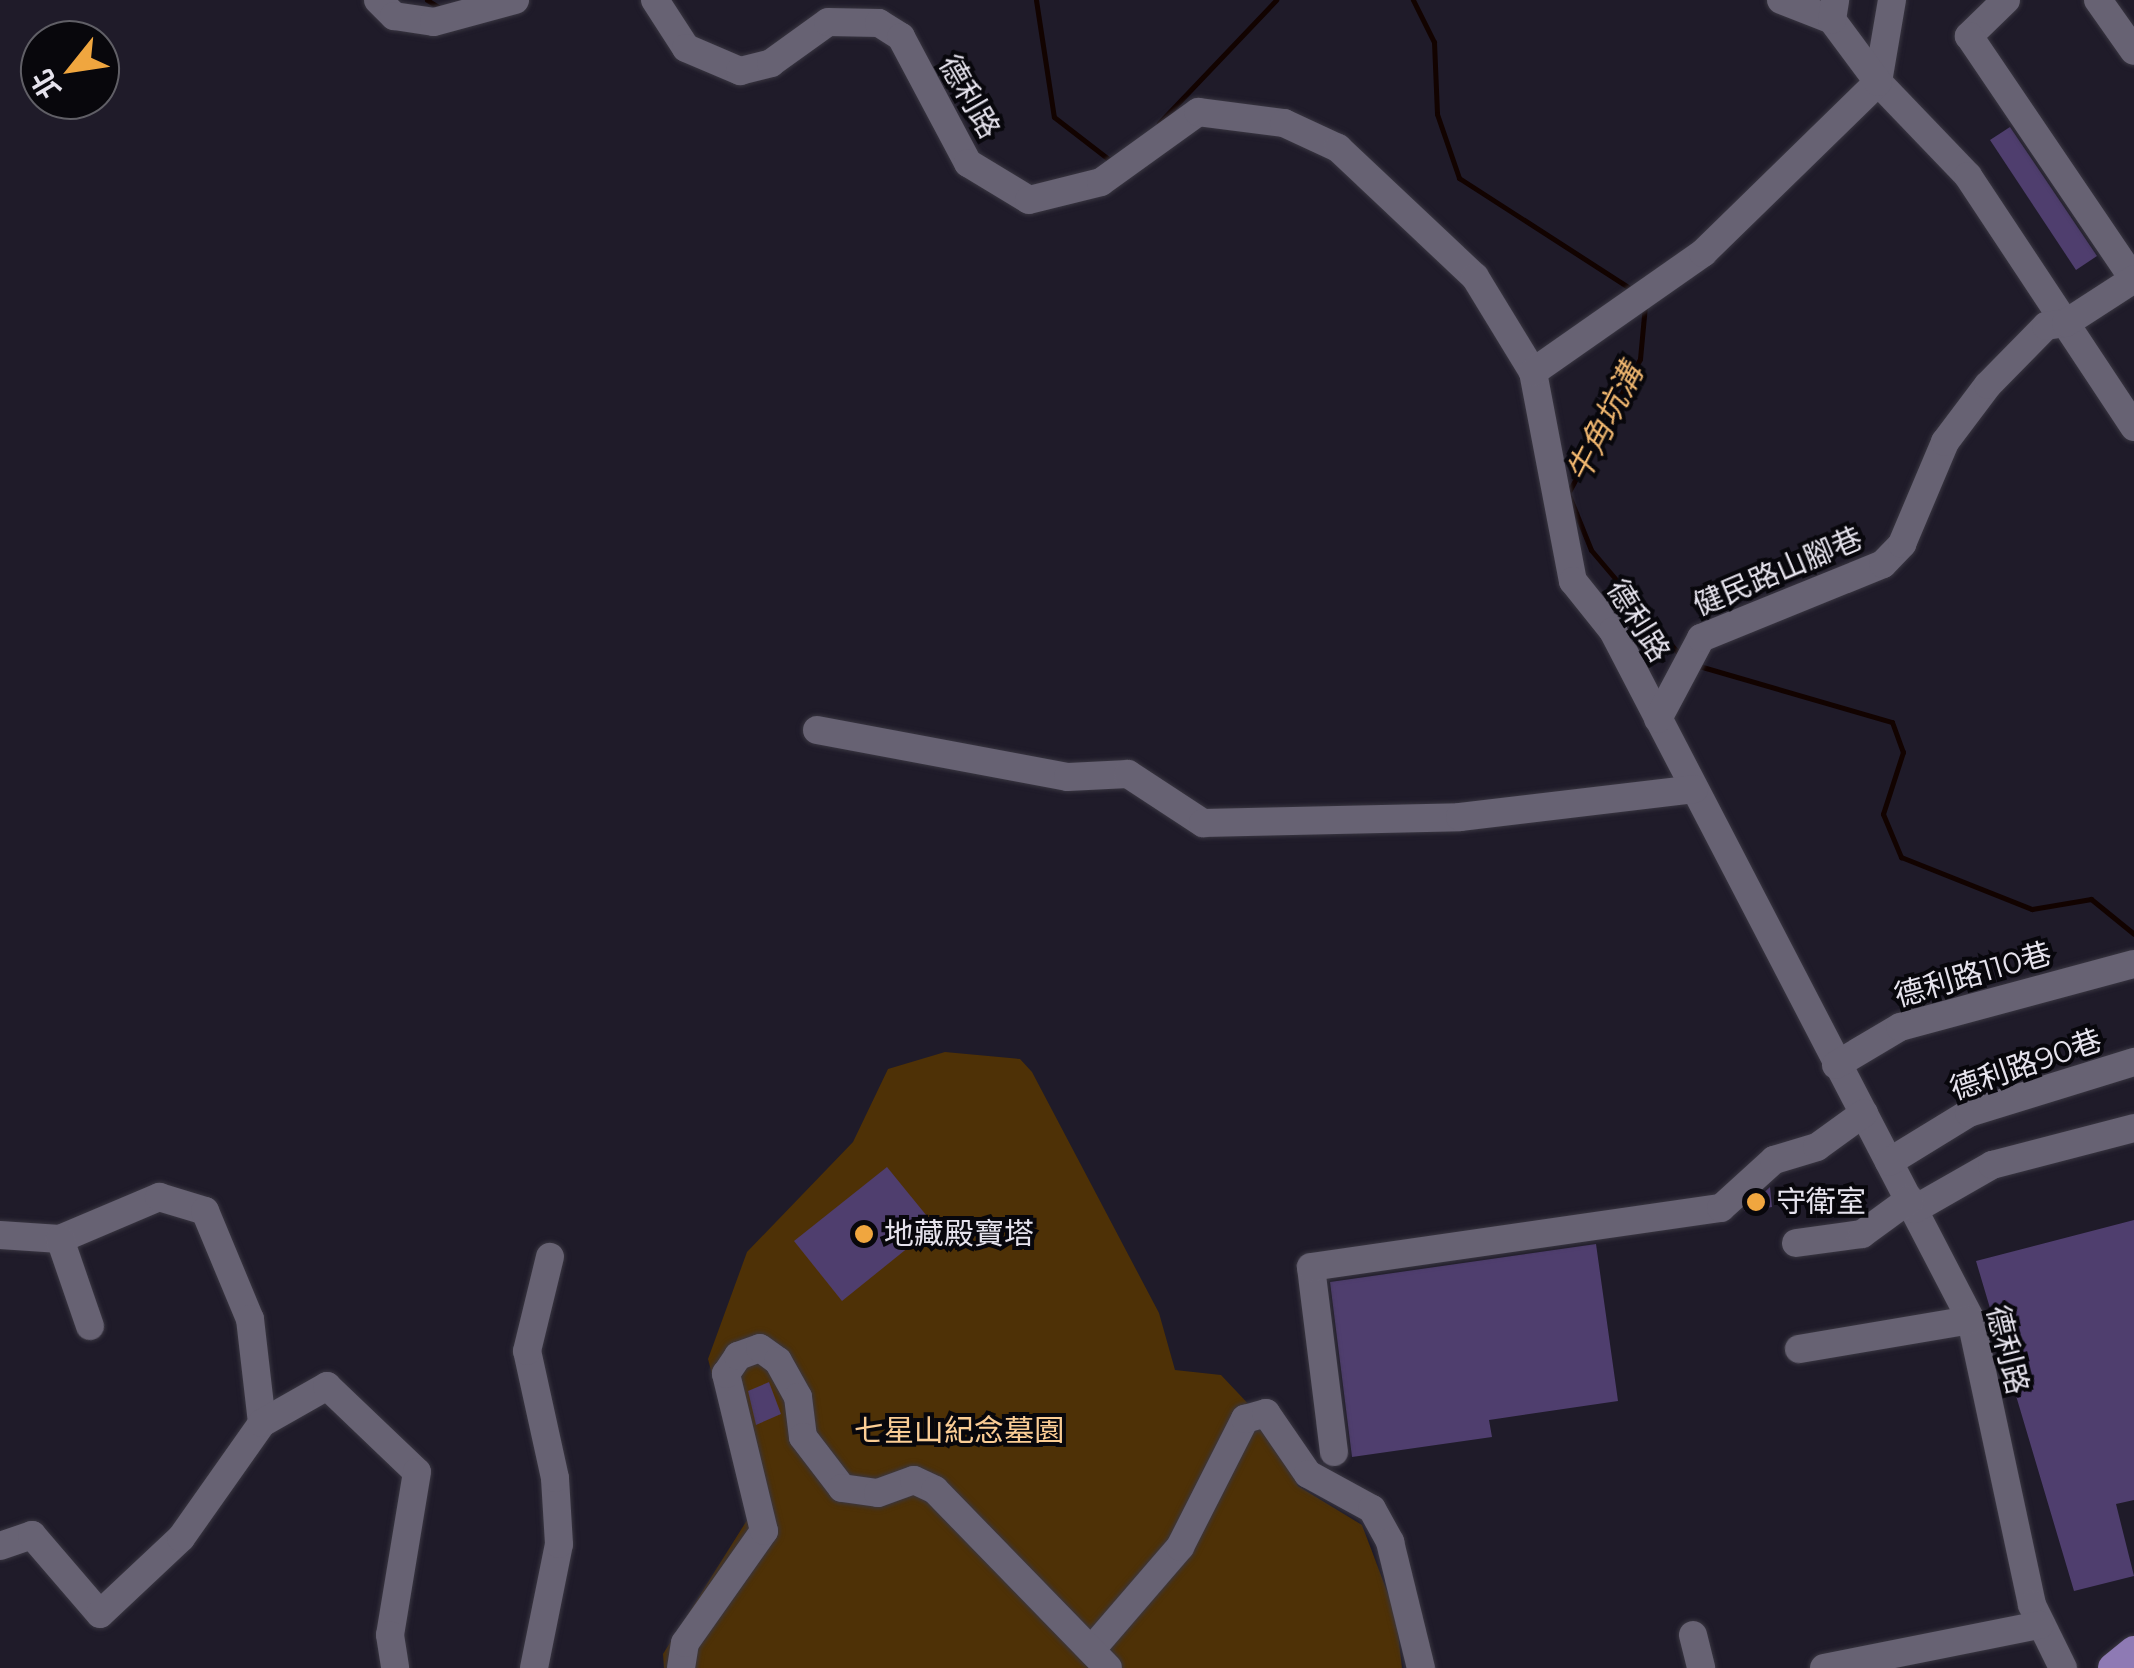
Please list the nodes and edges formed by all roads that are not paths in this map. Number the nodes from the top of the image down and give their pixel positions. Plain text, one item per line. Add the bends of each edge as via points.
1 (378, 0) edge
2 (515, 0) edge
3 (656, 0) edge
4 (1780, 0) edge
5 (1892, 0) edge
6 (2006, 0) edge
7 (2098, 0) edge
8 (1834, 10) edge
9 (2134, 51) edge
10 (1878, 82) junction
11 (2134, 279) edge
12 (2066, 323) junction
13 (1533, 372) junction
14 (2134, 427) edge
15 (1658, 720) junction
16 (817, 730) dead end
17 (1694, 790) junction
18 (2134, 964) edge
19 (2134, 1062) edge
20 (1836, 1065) junction
21 (1864, 1113) junction
22 (2134, 1128) edge
23 (1888, 1162) junction
24 (1913, 1204) junction
25 (0, 1235) edge
26 (60, 1239) junction
27 (1796, 1242) dead end
28 (550, 1257) dead end
29 (1971, 1320) junction
30 (90, 1326) dead end
31 (1800, 1350) dead end
32 (262, 1424) junction
33 (1334, 1452) dead end
34 (0, 1546) edge
35 (2040, 1626) junction
36 (1694, 1636) dead end
37 (2134, 1651) edge
38 (1100, 1658) edge
39 (394, 1668) edge
40 (534, 1668) edge
41 (680, 1668) edge
42 (1421, 1668) edge
43 (1701, 1668) edge
44 (1824, 1668) edge
45 (2062, 1668) edge
46 (2114, 1668) edge

1 - 2 street via 394,16 434,22
3 - 13 street, 德利路 via 686,48 740,72 771,63 828,22 879,23 900,37 968,163 1029,200 1101,182 1198,112 1284,123 1338,148 1475,277
4 - 8 street
5 - 10 street
6 - 11 street via 1969,36
7 - 9 street
8 - 10 street
10 - 12 street via 1968,176
10 - 13 street via 1703,253
11 - 12 street, 健民路山腳巷
12 - 14 street
12 - 15 street, 健民路山腳巷 via 2029,339 1945,442 1902,544 1883,564 1714,631 1687,657
13 - 15 street, 德利路 via 1573,581 1612,632
15 - 17 street, 德利路
16 - 17 street via 1068,777 1128,774 1203,822 1460,817
17 - 20 street, 德利路
18 - 20 street, 德利路110巷 via 1900,1026
19 - 23 street, 德利路90巷 via 1969,1113
20 - 21 street, 德利路
21 - 23 street, 德利路
21 - 33 street via 1817,1147 1774,1160 1721,1208 1311,1267
22 - 24 street via 1992,1164
23 - 24 street, 德利路
24 - 27 street via 1862,1234
24 - 29 street, 德利路
25 - 26 street
26 - 30 street
26 - 32 street via 159,1197 205,1211 250,1319
28 - 40 street via 526,1351 556,1478 559,1544
29 - 31 street
29 - 35 street, 德利路
32 - 34 street via 181,1538 100,1614 32,1535
32 - 39 street via 327,1386 416,1472 390,1635
35 - 44 street
35 - 45 street, 德利路
36 - 43 street
37 - 46 main road
38 - 41 street via 935,1490 914,1480 878,1492 832,1478 803,1437 798,1396 760,1348 738,1356 726,1374 764,1531 684,1643
38 - 42 street via 1180,1546 1244,1419 1266,1413 1308,1474 1372,1509 1390,1542

